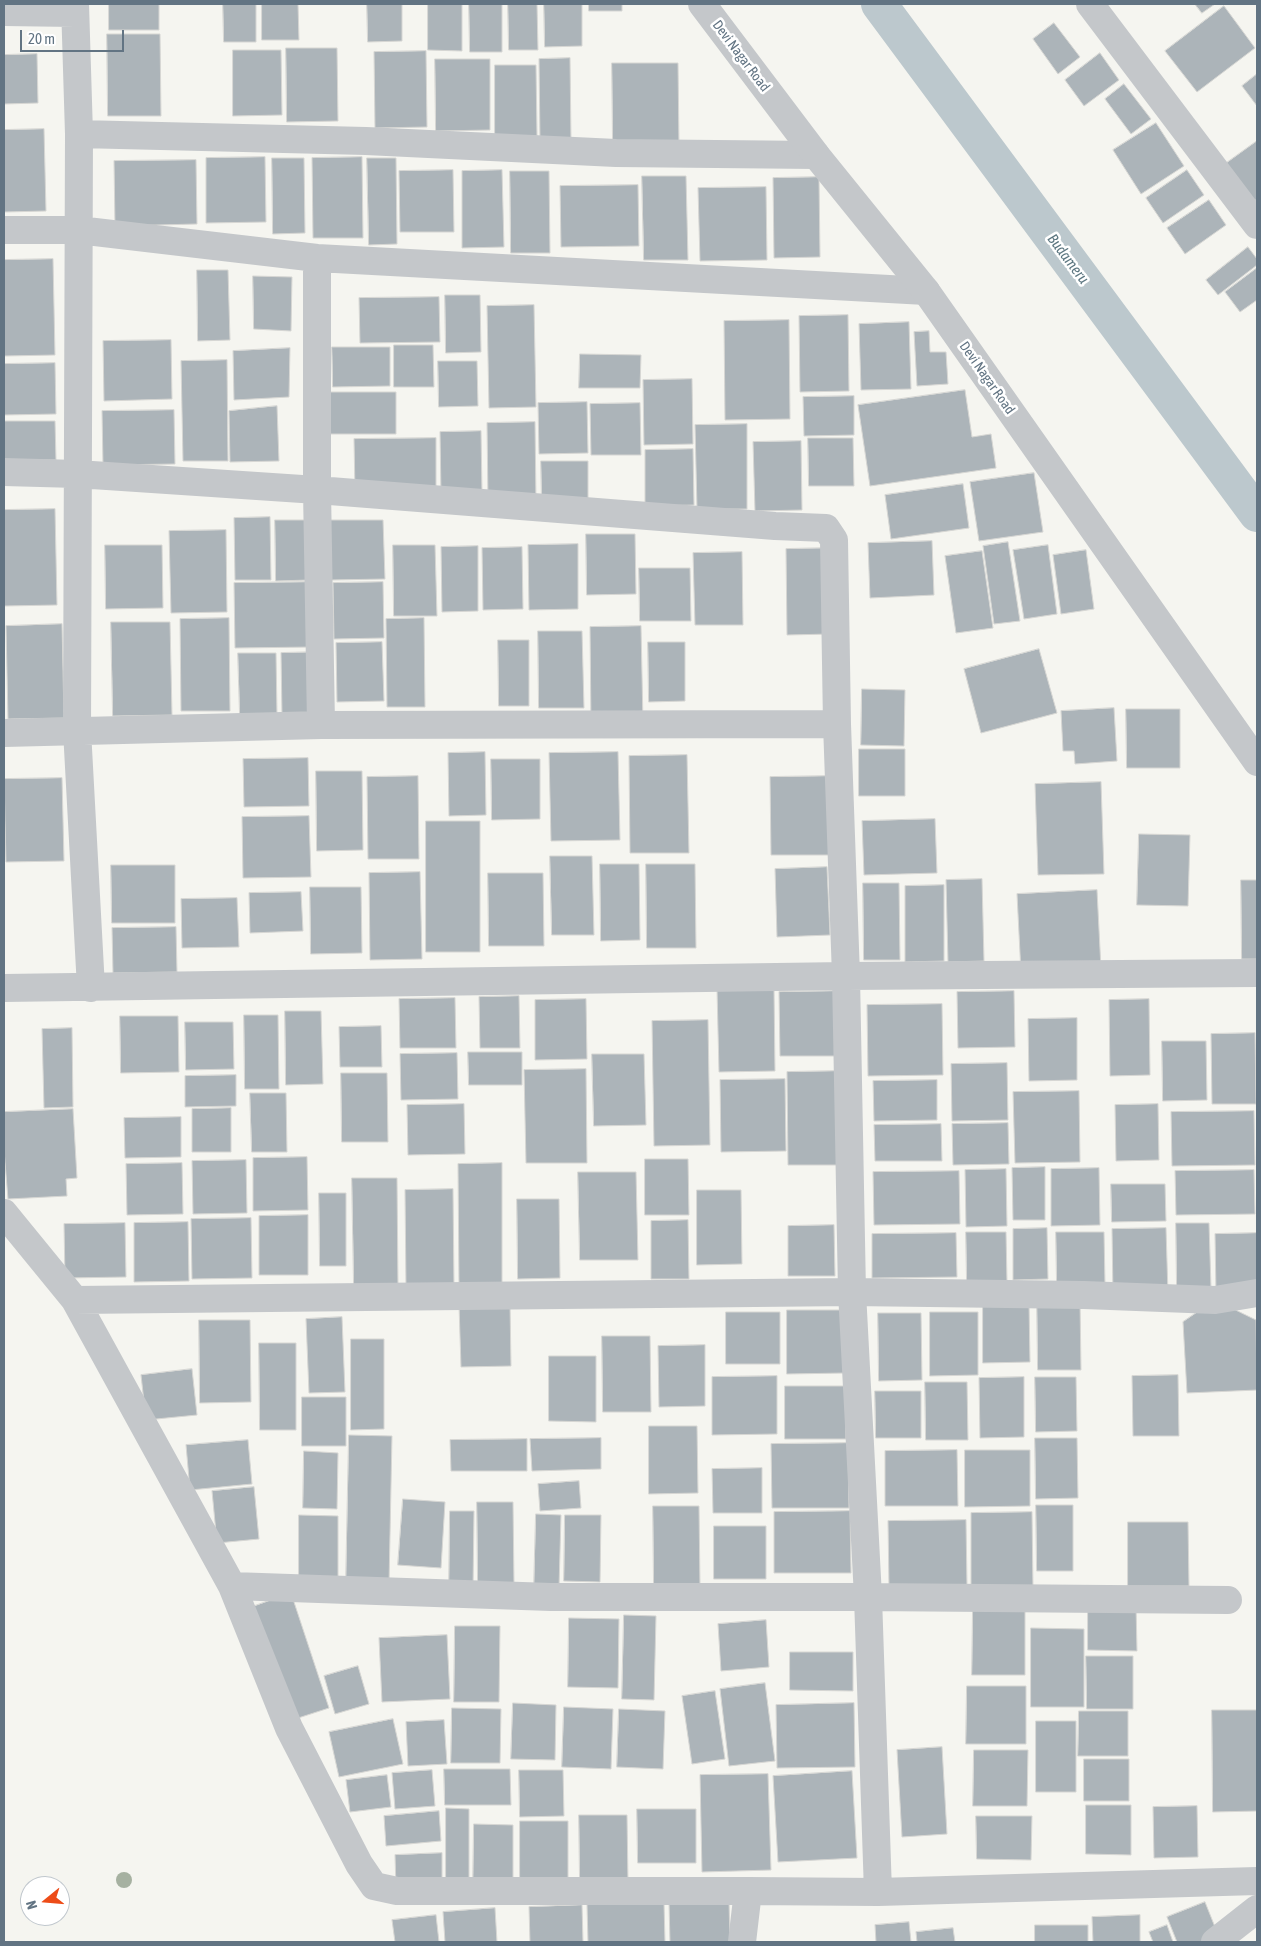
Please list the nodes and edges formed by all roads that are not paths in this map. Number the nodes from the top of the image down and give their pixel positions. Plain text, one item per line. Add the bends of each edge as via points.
1 (702, 4) edge
2 (1090, 4) edge
3 (75, 8) edge
4 (4, 12) edge
5 (79, 134) junction
6 (816, 155) junction
7 (1257, 225) edge
8 (4, 230) edge
9 (78, 230) junction
10 (316, 258) junction
11 (926, 291) junction
12 (4, 472) edge
13 (77, 474) junction
14 (317, 490) junction
15 (837, 724) junction
16 (321, 725) junction
17 (77, 730) junction
18 (4, 733) edge
19 (1257, 762) edge
20 (1257, 973) edge
21 (846, 976) junction
22 (4, 988) edge
23 (91, 988) junction
24 (4, 1213) edge
25 (852, 1292) junction
26 (1257, 1293) edge
27 (75, 1300) junction
28 (232, 1586) junction
29 (868, 1597) junction
30 (1228, 1600) dead end
31 (1257, 1881) edge
32 (748, 1891) junction
33 (878, 1892) junction
34 (1257, 1908) edge
35 (742, 1942) edge
36 (1215, 1942) edge

1 - 6 street, Devi Nagar Road
2 - 7 street
3 - 4 street
3 - 5 street
5 - 6 street via 366,141 616,153
5 - 9 street
6 - 11 street, Devi Nagar Road
8 - 9 street
9 - 10 street
9 - 13 street
10 - 11 street
10 - 14 street
11 - 19 street, Devi Nagar Road
12 - 13 street
13 - 14 street
13 - 17 street
14 - 15 street via 826,528 834,540
14 - 16 street
15 - 16 street
15 - 21 street
16 - 17 street
17 - 18 street
17 - 23 street
20 - 21 street
21 - 23 street
21 - 25 street
22 - 23 street
24 - 27 street
25 - 26 street via 1214,1300
25 - 27 street
25 - 29 street
27 - 28 street
28 - 29 street via 551,1596
28 - 32 street via 289,1728 359,1864 374,1886 397,1891
29 - 30 street
29 - 33 street
31 - 33 street
32 - 33 street
32 - 35 street
34 - 36 street

